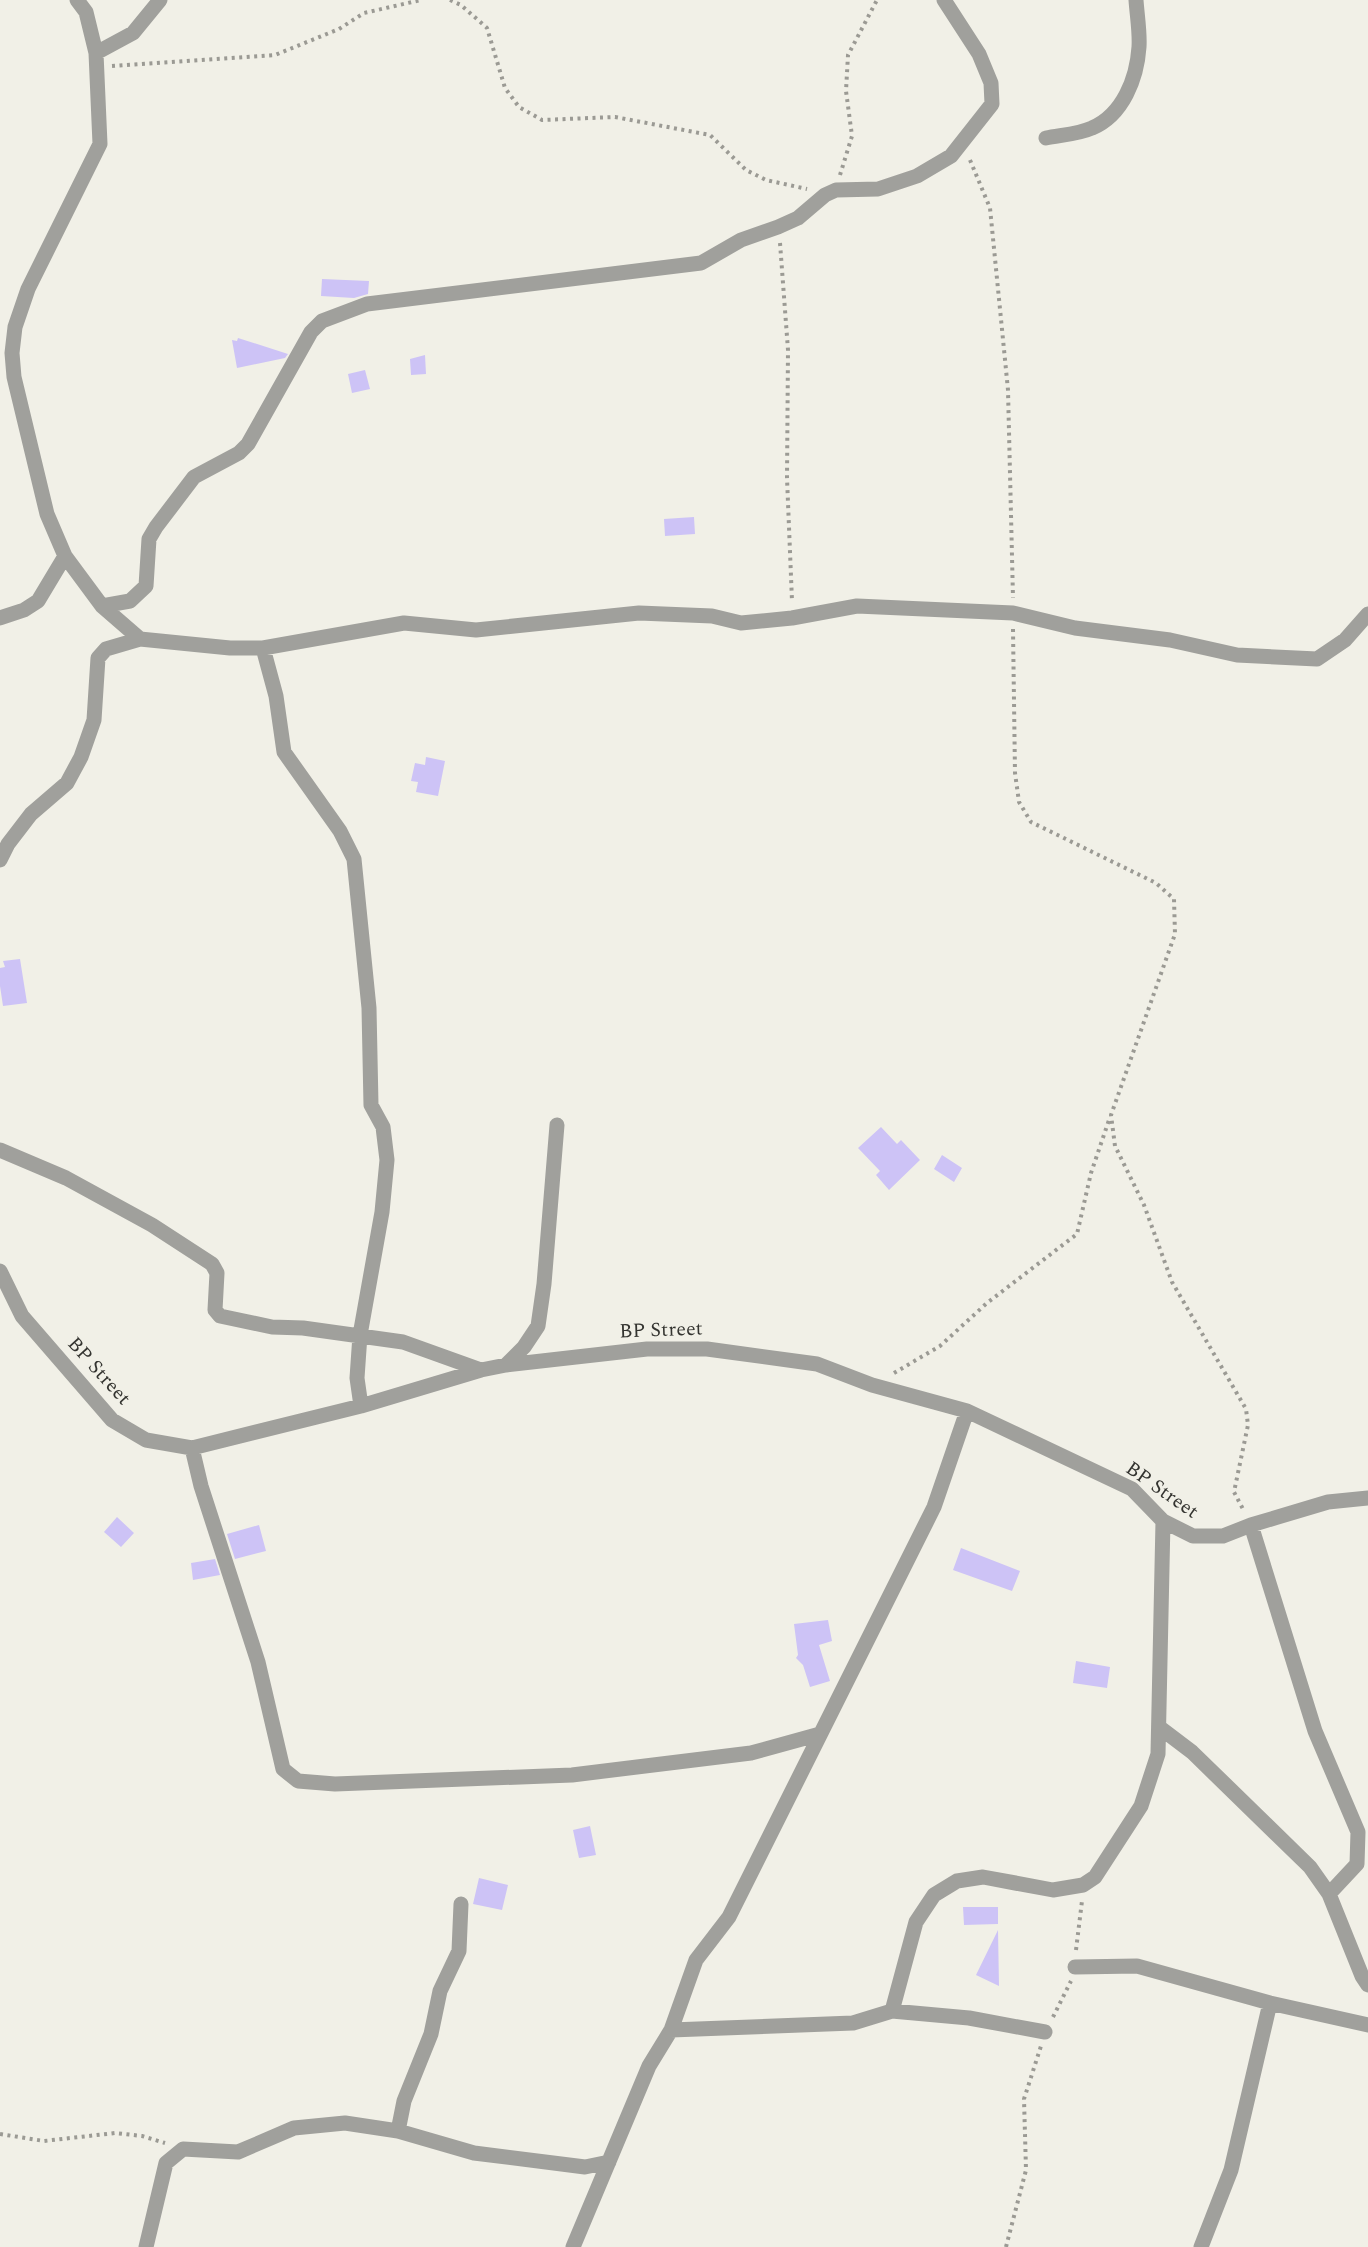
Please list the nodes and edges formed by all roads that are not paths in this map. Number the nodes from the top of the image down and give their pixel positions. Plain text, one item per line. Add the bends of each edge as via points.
1 (77, 0) edge
2 (160, 0) edge
3 (944, 0) edge
4 (1136, 0) edge
5 (97, 60) junction
6 (1046, 138) dead end
7 (65, 556) junction
8 (102, 606) junction
9 (1368, 614) edge
10 (0, 618) edge
11 (140, 639) junction
12 (263, 648) junction
13 (0, 860) edge
14 (557, 1125) dead end
15 (0, 1150) edge
16 (0, 1271) edge
17 (360, 1335) junction
18 (506, 1365) junction
19 (481, 1370) junction
20 (362, 1406) junction
21 (967, 1411) junction
22 (192, 1448) junction
23 (1368, 1498) edge
24 (1163, 1521) junction
25 (1251, 1525) junction
26 (1159, 1727) junction
27 (820, 1734) junction
28 (1329, 1894) junction
29 (461, 1904) dead end
30 (1075, 1967) road end
31 (1368, 1985) edge
32 (1270, 2003) junction
33 (892, 2011) junction
34 (1368, 2025) edge
35 (671, 2030) junction
36 (1046, 2032) road end
37 (399, 2131) junction
38 (609, 2162) junction
39 (146, 2247) edge
40 (573, 2247) edge
41 (1201, 2247) edge

1 - 5 street via 86,12
2 - 5 street via 133,33
3 - 8 street via 979,54 991,83 992,104 951,156 917,176 878,189 830,193 798,218 741,240 701,263 367,304 322,321 311,332 248,444 194,477 156,527 149,539 146,586 130,601
4 - 6 street via 1139,46 1134,76 1123,102 1092,128
5 - 7 street via 100,144 28,290 15,327 12,353 14,377 47,514
7 - 8 street
7 - 10 street via 38,601
8 - 11 street
9 - 12 street via 1345,640 1317,660 1237,655 1170,640 1075,628 1013,613 857,606 741,623 712,616 639,613 476,630 404,622
11 - 12 street
11 - 13 street via 106,649 98,658 94,720 81,757 67,783 31,814
12 - 17 street via 276,696 284,752 340,831 354,859 369,1008 369,1090 371,1105 383,1127 387,1160
14 - 18 street via 538,1326
15 - 17 street via 66,1178 152,1225 212,1264 217,1273 215,1310 220,1316 272,1327
16 - 22 street, BP Street via 22,1316 112,1420 146,1440
17 - 19 street via 403,1342
17 - 20 street via 357,1378
18 - 19 street, BP Street
18 - 21 street, BP Street via 647,1349 707,1349 817,1364 872,1385
19 - 20 street, BP Street
20 - 22 street, BP Street
21 - 24 street, BP Street via 1132,1489
21 - 27 street via 934,1507
22 - 27 street via 258,1662 283,1769 298,1781 335,1784 572,1775 751,1753
23 - 25 street, BP Street via 1328,1502
24 - 25 street, BP Street via 1193,1536 1223,1536
24 - 26 street
25 - 28 street via 1316,1731 1358,1832 1357,1864
26 - 28 street via 1192,1752 1310,1867
26 - 33 street via 1158,1754 1141,1806 1095,1877 1083,1885 1053,1890 983,1877 957,1881 934,1895 916,1922
27 - 35 street via 729,1917 696,1960
28 - 31 street
29 - 37 street via 459,1951 440,1991 431,2034 404,2102
30 - 32 street via 1137,1966
32 - 34 street
32 - 41 street via 1231,2170
33 - 35 street via 853,2023
33 - 36 street via 969,2018
35 - 38 street via 649,2066
37 - 38 street via 474,2153 585,2167
37 - 39 street via 345,2123 294,2128 238,2152 183,2149 166,2163
38 - 40 street

